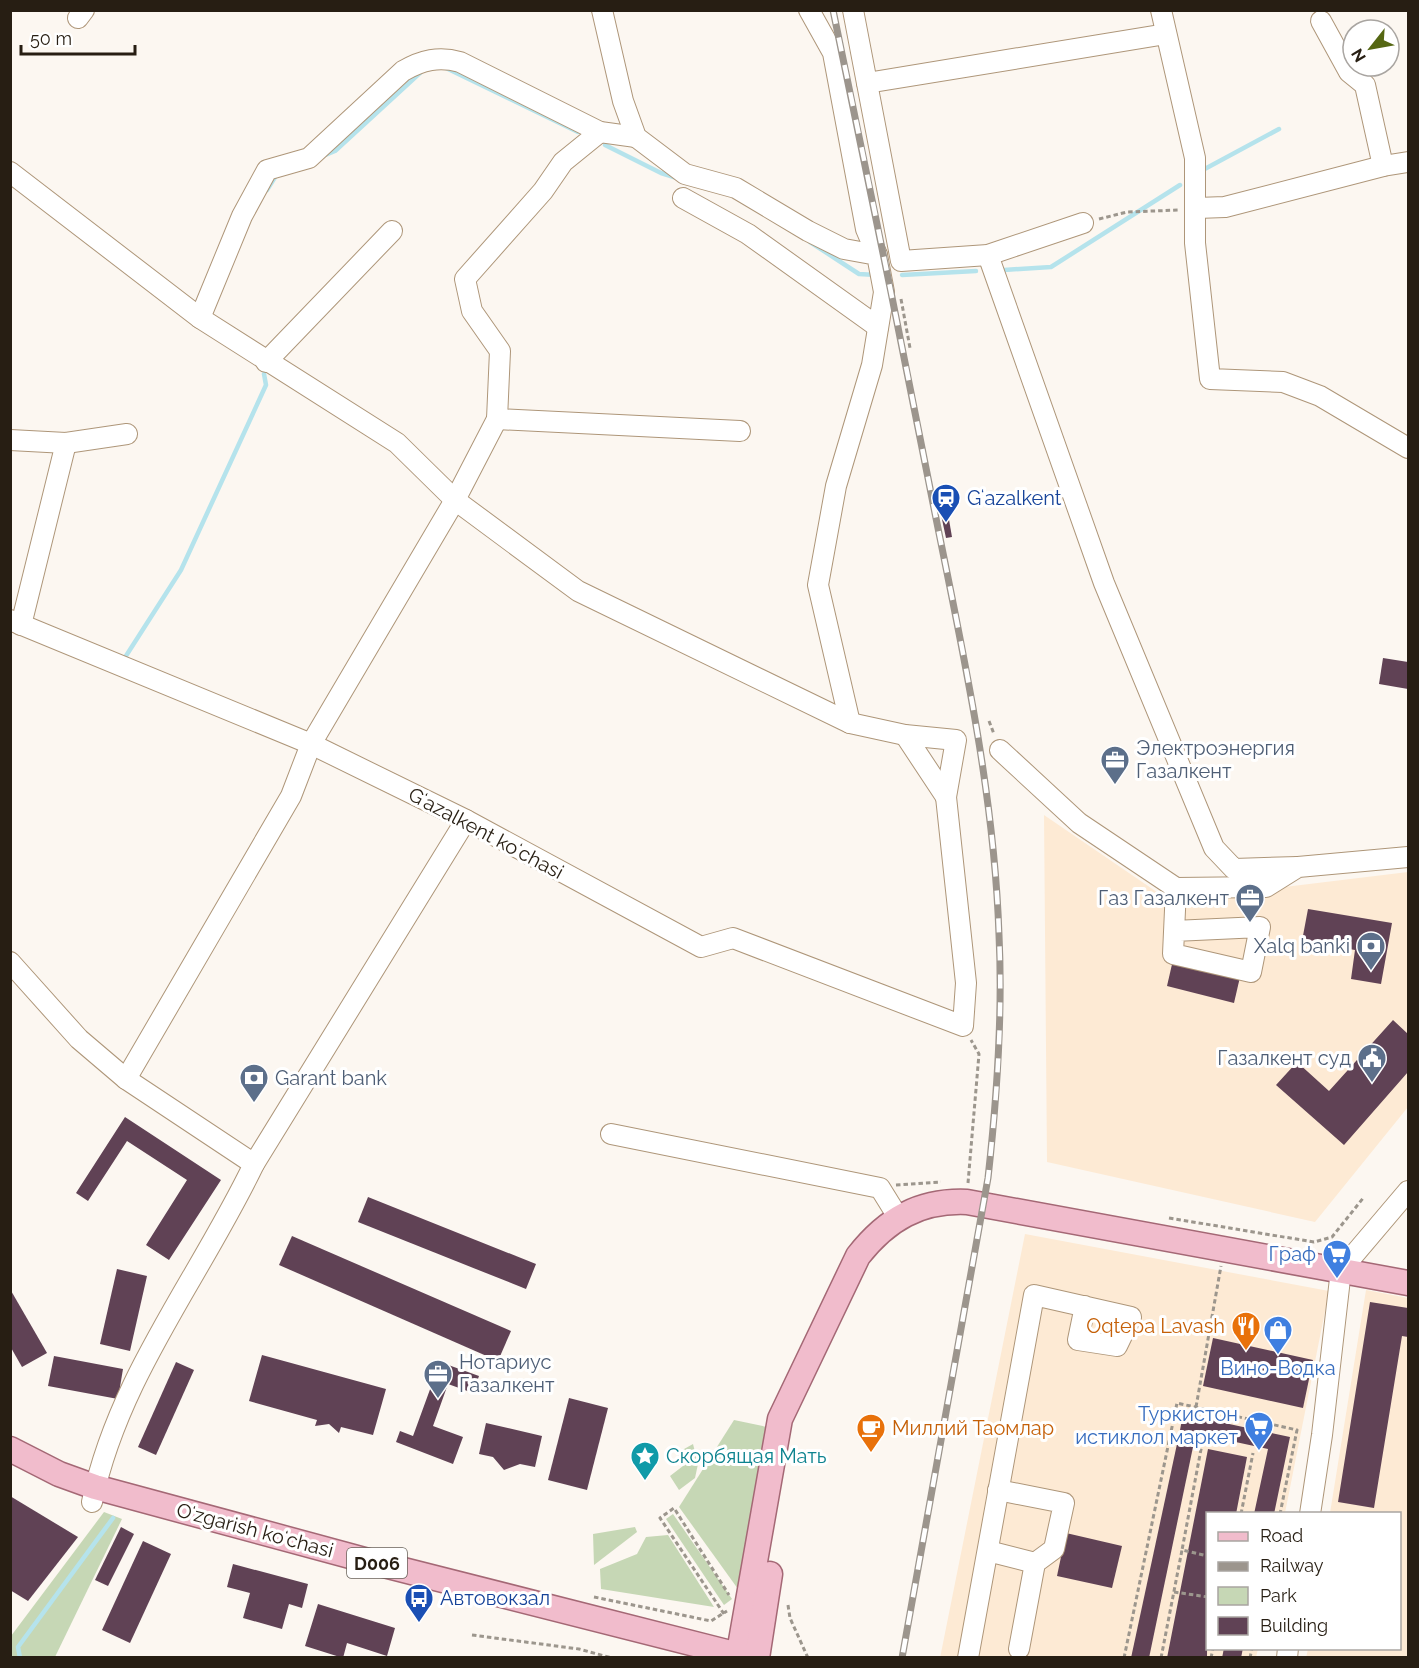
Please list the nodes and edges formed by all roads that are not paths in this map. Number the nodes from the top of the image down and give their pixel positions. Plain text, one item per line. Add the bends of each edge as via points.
1 (602, 10) edge
2 (809, 10) edge
3 (853, 10) edge
4 (1161, 10) edge
5 (1321, 21) dead end
6 (1166, 34) junction
7 (867, 83) junction
8 (600, 132) junction
9 (636, 137) junction
10 (1408, 162) edge
11 (1383, 166) junction
12 (10, 172) edge
13 (683, 198) dead end
14 (1197, 208) junction
15 (1083, 223) road end
16 (392, 231) dead end
17 (877, 255) junction
18 (988, 255) junction
19 (200, 318) junction
20 (878, 327) junction
21 (267, 362) junction
22 (497, 419) junction
23 (740, 431) dead end
24 (127, 434) dead end
25 (10, 440) edge
26 (66, 442) junction
27 (1408, 448) edge
28 (455, 500) junction
29 (16, 622) edge
30 (850, 723) junction
31 (905, 735) junction
32 (311, 744) junction
33 (1000, 750) dead end
34 (946, 797) junction
35 (466, 820) junction
36 (1408, 857) edge
37 (1298, 867) junction
38 (1176, 888) junction
39 (1174, 931) dead end
40 (10, 962) edge
41 (126, 1078) junction
42 (611, 1134) dead end
43 (254, 1164) junction
44 (1408, 1191) edge
45 (898, 1217) junction
46 (1341, 1270) junction
47 (1408, 1282) edge
48 (1085, 1306) dead end
49 (10, 1449) edge
50 (10, 1467) edge
51 (998, 1490) junction
52 (93, 1495) junction
53 (1310, 1512) edge
54 (988, 1551) junction
55 (1035, 1563) junction
56 (1019, 1649) dead end
57 (746, 1657) edge
58 (689, 1658) edge
59 (968, 1658) edge

1 - 9 street via 623,102
2 - 17 street via 832,53 866,229
3 - 7 street
4 - 6 street
5 - 11 street via 1349,72 1365,85
6 - 7 street
6 - 14 street via 1195,158
7 - 18 street via 901,261
8 - 9 street
8 - 19 street via 460,62 446,58 417,63 403,71 309,158 267,170 242,216
8 - 22 street via 563,162 543,191 465,279 472,311 500,351
9 - 17 street via 685,174 736,188 844,249
10 - 11 street
11 - 14 street via 1225,207
12 - 19 street
13 - 20 street via 748,234
14 - 27 street via 1195,243 1210,379 1283,382 1320,396
15 - 18 street
16 - 21 street
17 - 20 street via 884,292
18 - 37 street via 1104,583 1214,848 1234,870
19 - 21 street
20 - 30 street via 872,365 836,486 818,585
21 - 28 street via 397,443
22 - 23 street
22 - 28 street
24 - 26 street
25 - 26 street
26 - 29 street
28 - 30 street via 578,591
28 - 32 street
29 - 32 street, Gʻazalkent koʻchasi
30 - 31 street
31 - 34 street
31 - 34 street via 957,740
32 - 35 street, Gʻazalkent koʻchasi
32 - 41 street via 291,796
33 - 38 street via 1078,823
34 - 35 street, Gʻazalkent koʻchasi via 966,983 963,1026 732,938 701,947
35 - 43 street
36 - 37 street
37 - 38 street via 1266,887
38 - 39 street
40 - 41 street via 79,1039
41 - 43 street
42 - 45 street via 880,1188
43 - 52 street via 228,1218 143,1361 116,1422
44 - 46 street
45 - 46 main road via 932,1203 967,1202
45 - 57 main road via 876,1235 853,1264 780,1419
46 - 47 main road
46 - 53 street
48 - 51 street via 1034,1295
49 - 52 main road, Oʻzgarish koʻchasi / D006
50 - 52 main road, Oʻzgarish koʻchasi / D006 via 56,1489
51 - 54 street
51 - 55 street via 1064,1503 1054,1549
52 - 57 main road, Oʻzgarish koʻchasi / D006
52 - 58 main road, Oʻzgarish koʻchasi / D006
54 - 55 street
54 - 59 street
55 - 56 street

